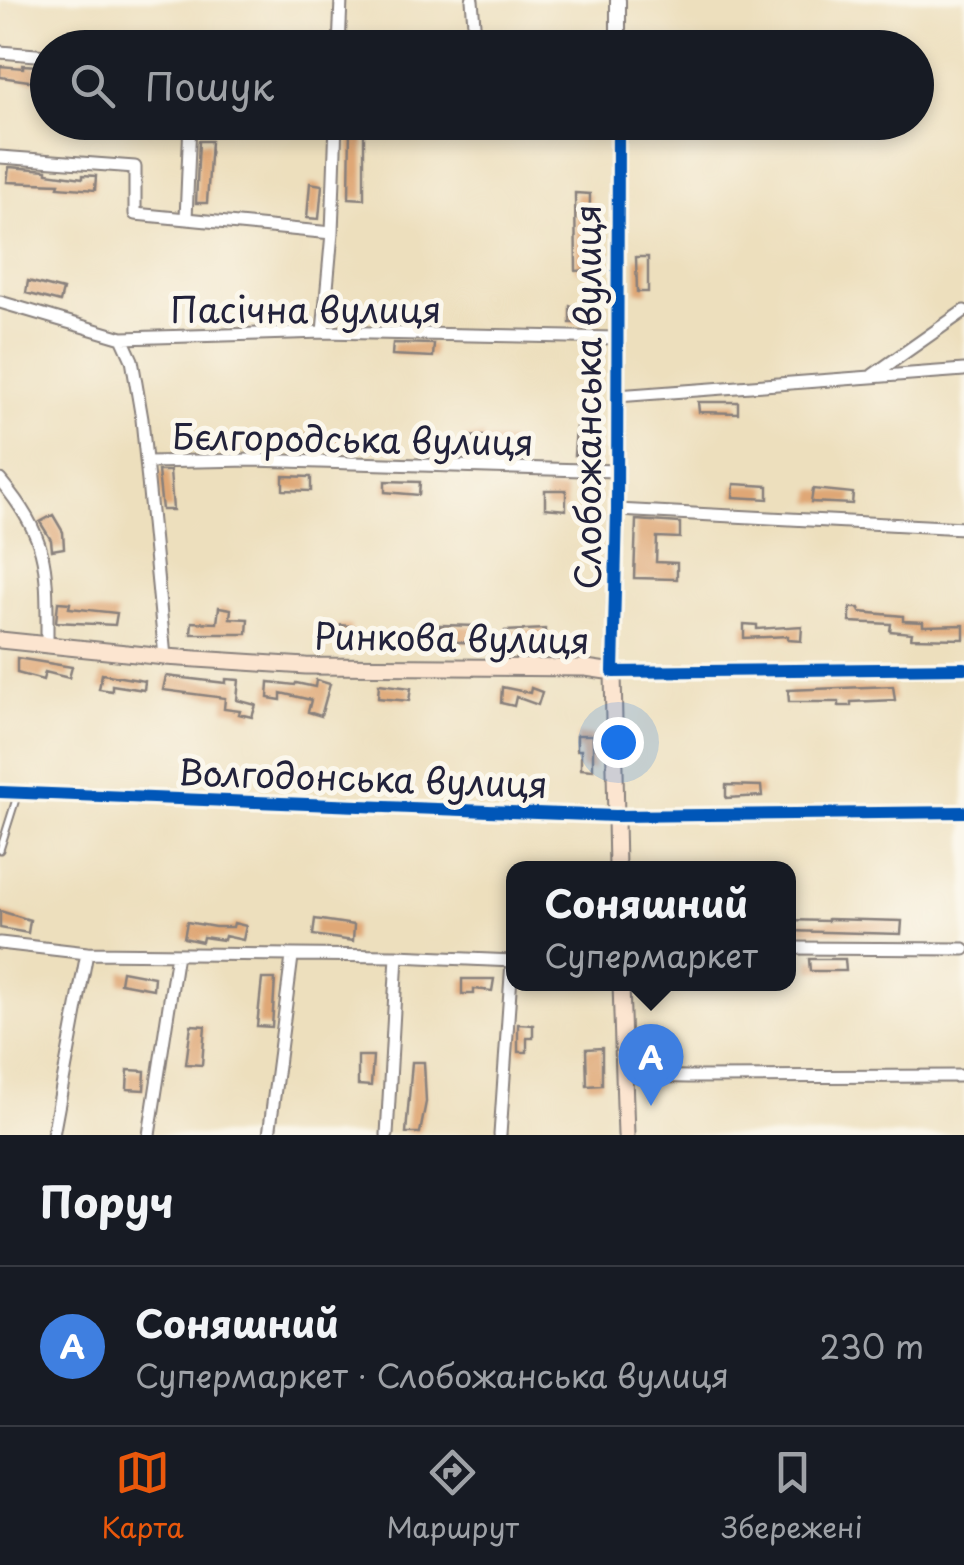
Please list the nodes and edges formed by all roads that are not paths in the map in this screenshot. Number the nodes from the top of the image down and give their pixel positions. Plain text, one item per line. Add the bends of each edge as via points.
1 (341, 0) edge
2 (472, 0) edge
3 (618, 0) edge
4 (340, 30) edge
5 (474, 30) edge
6 (618, 30) edge
7 (0, 52) edge
8 (30, 54) edge
9 (189, 140) edge
10 (335, 140) edge
11 (618, 140) edge
12 (0, 157) edge
13 (186, 218) junction
14 (332, 233) junction
15 (0, 302) edge
16 (964, 311) edge
17 (323, 332) junction
18 (122, 338) junction
19 (616, 338) junction
20 (964, 370) edge
21 (870, 378) junction
22 (616, 396) junction
23 (147, 462) junction
24 (618, 471) junction
25 (0, 480) edge
26 (618, 510) junction
27 (964, 528) edge
28 (0, 640) edge
29 (47, 643) junction
30 (165, 657) junction
31 (964, 668) edge
32 (613, 672) junction
33 (0, 792) edge
34 (18, 793) junction
35 (964, 812) edge
36 (615, 816) junction
37 (0, 850) edge
38 (617, 861) edge
39 (0, 943) edge
40 (796, 948) edge
41 (964, 949) edge
42 (87, 952) junction
43 (177, 954) junction
44 (397, 956) junction
45 (292, 957) junction
46 (506, 961) edge
47 (511, 991) edge
48 (620, 991) edge
49 (624, 1071) junction
50 (964, 1076) edge
51 (53, 1135) edge
52 (149, 1135) edge
53 (269, 1135) edge
54 (386, 1135) edge
55 (500, 1135) edge
56 (626, 1135) edge

1 - 4 street
2 - 5 street
3 - 6 street
7 - 8 street
9 - 13 street
10 - 14 street
11 - 19 street, Слобожанська вулиця
12 - 13 street via 135,166 135,214
13 - 14 street
14 - 17 street
15 - 18 street, Пасічна вулиця
16 - 21 street
17 - 18 street, Пасічна вулиця
17 - 19 street, Пасічна вулиця
18 - 23 street via 132,360
19 - 22 street, Слобожанська вулиця
20 - 21 street
21 - 22 street
22 - 24 street, Слобожанська вулиця
23 - 24 street, Бєлгородська вулиця
23 - 30 street
24 - 26 street, Слобожанська вулиця
25 - 29 street via 43,547
26 - 27 street
26 - 32 street, Слобожанська вулиця
28 - 29 main road, Ринкова вулиця
29 - 30 main road, Ринкова вулиця
30 - 32 main road, Ринкова вулиця
31 - 32 street, Ринкова вулиця
32 - 36 main road, Слобожанська вулиця
33 - 34 street, Волгодонська вулиця
34 - 36 street, Волгодонська вулиця
34 - 37 lane
35 - 36 street, Волгодонська вулиця
36 - 38 main road, Слобожанська вулиця
39 - 42 street
40 - 41 street
42 - 43 street
42 - 51 street
43 - 45 street
43 - 52 street
44 - 45 street
44 - 46 street
44 - 54 street
45 - 53 street
47 - 55 street
48 - 49 main road
49 - 50 street via 688,1077
49 - 56 main road

